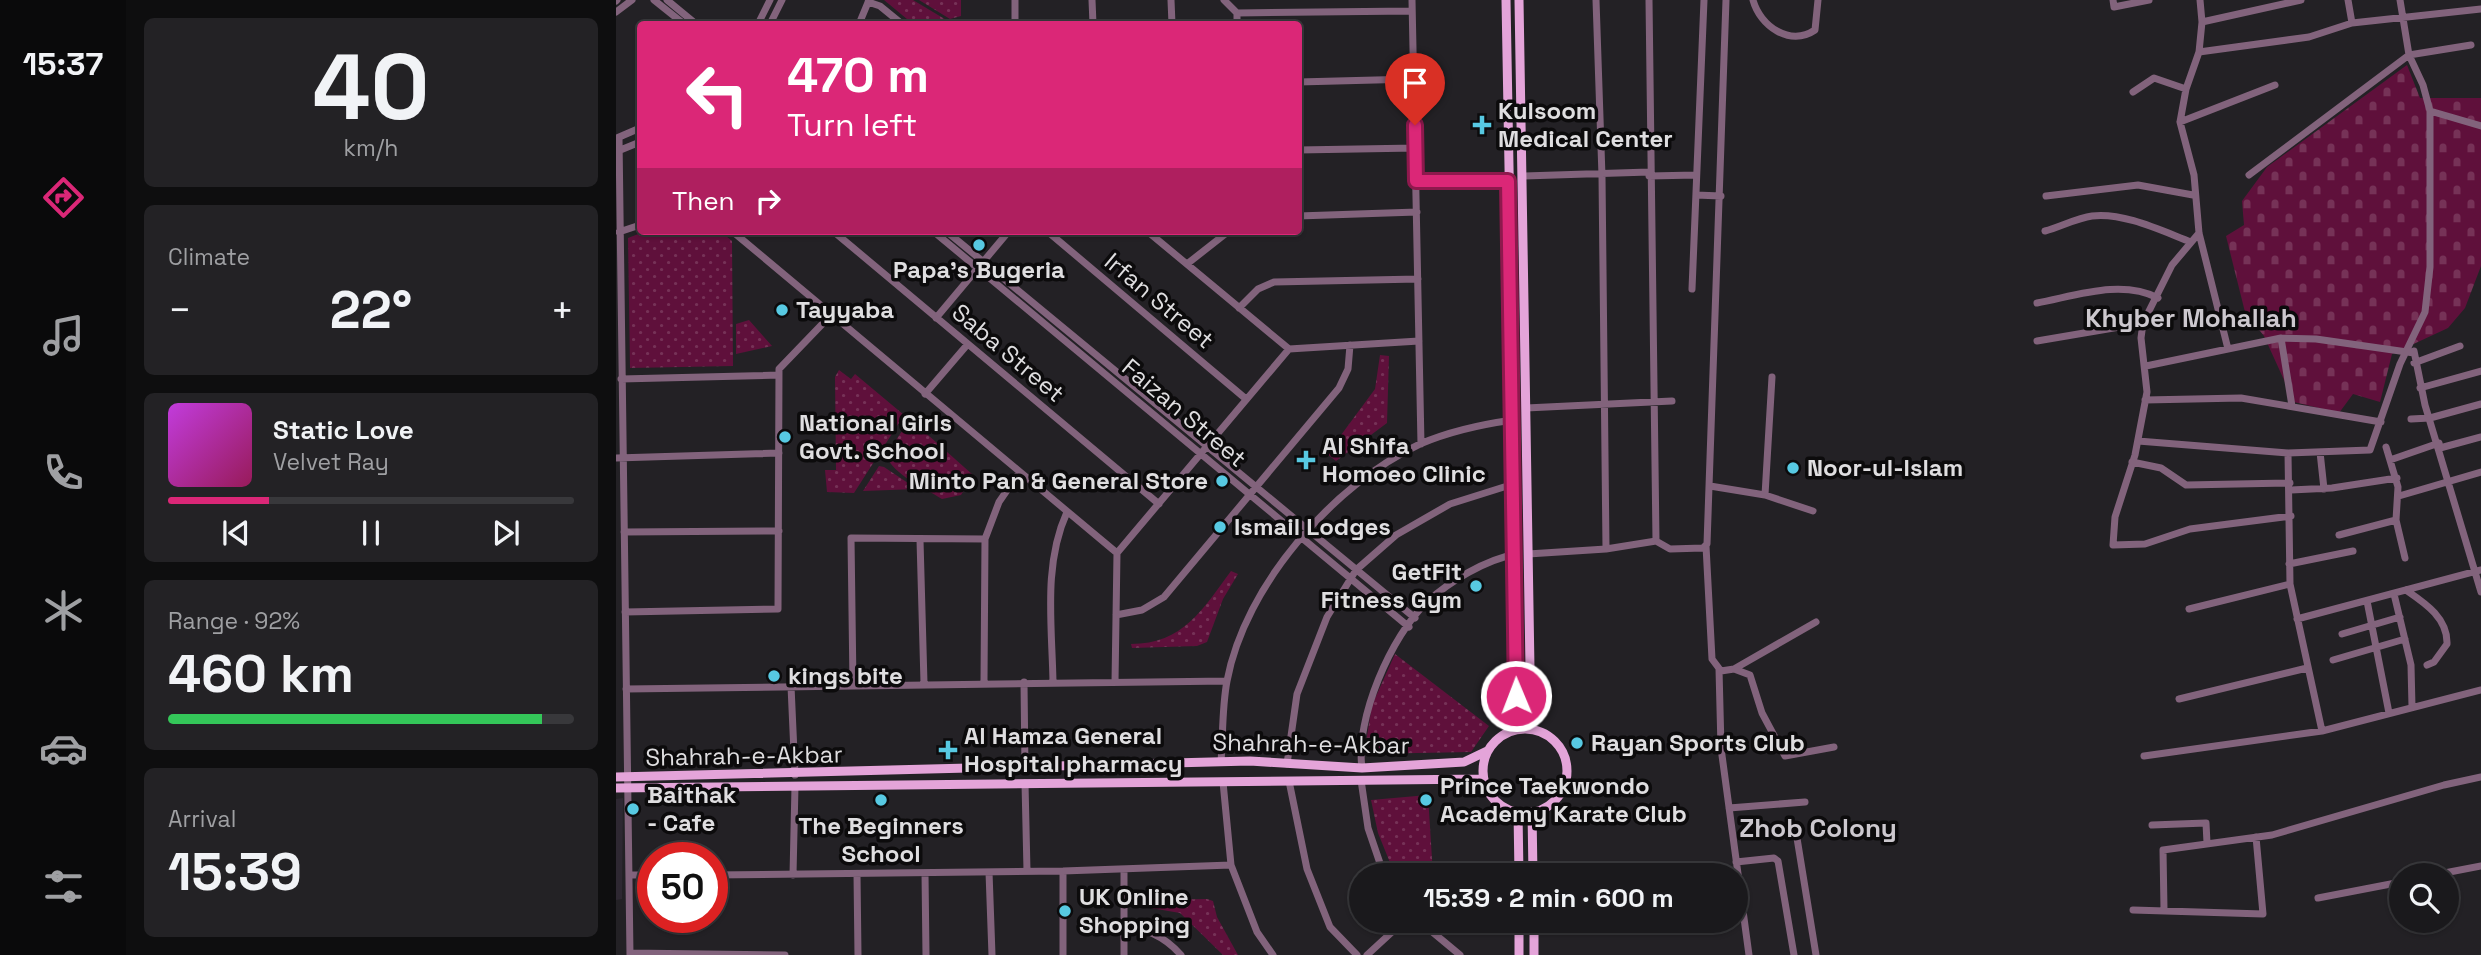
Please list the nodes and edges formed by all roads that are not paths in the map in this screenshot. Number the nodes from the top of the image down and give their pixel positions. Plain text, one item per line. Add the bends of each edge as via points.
1 (632, 0) edge
2 (654, 0) edge
3 (667, 0) edge
4 (769, 0) edge
5 (782, 0) edge
6 (1015, 0) edge
7 (1092, 0) edge
8 (1171, 0) edge
9 (1224, 0) edge
10 (1412, 0) edge
11 (1506, 0) edge
12 (1519, 0) edge
13 (1596, 0) edge
14 (1649, 0) edge
15 (1704, 0) edge
16 (1726, 0) edge
17 (1753, 0) edge
18 (1818, 0) edge
19 (2113, 0) edge
20 (2149, 0) edge
21 (2200, 0) edge
22 (2301, 0) edge
23 (2347, 0) edge
24 (2400, 0) edge
25 (868, 1) edge
26 (2481, 9) edge
27 (1412, 11) junction
28 (616, 12) edge
29 (1237, 13) junction
30 (2403, 15) junction
31 (680, 21) edge
32 (692, 21) edge
33 (759, 21) edge
34 (772, 21) edge
35 (860, 21) edge
36 (898, 21) edge
37 (1015, 21) edge
38 (1093, 21) edge
39 (1172, 21) edge
40 (1237, 21) edge
41 (2202, 22) junction
42 (2352, 23) junction
43 (2471, 44) dead end
44 (2199, 52) junction
45 (1506, 53) junction
46 (1521, 53) junction
47 (2409, 55) junction
48 (1415, 79) junction
49 (1302, 82) edge
50 (2275, 85) dead end
51 (2186, 89) junction
52 (2133, 92) dead end
53 (2430, 111) junction
54 (2180, 122) junction
55 (2481, 126) edge
56 (637, 129) edge
57 (618, 138) edge
58 (637, 143) edge
59 (1416, 148) junction
60 (1302, 150) edge
61 (618, 151) edge
62 (1649, 174) junction
63 (1696, 175) junction
64 (2249, 175) dead end
65 (1523, 176) junction
66 (1602, 176) junction
67 (1416, 181) junction
68 (1508, 181) junction
69 (1696, 195) junction
70 (2193, 195) junction
71 (1721, 196) junction
72 (2046, 196) dead end
73 (1417, 212) junction
74 (1302, 216) edge
75 (637, 226) edge
76 (2045, 231) dead end
77 (620, 232) junction
78 (2199, 233) junction
79 (737, 235) edge
80 (838, 235) edge
81 (938, 235) edge
82 (951, 235) edge
83 (1006, 235) edge
84 (1052, 235) edge
85 (1058, 235) edge
86 (1152, 235) edge
87 (1224, 235) edge
88 (1055, 238) junction
89 (2191, 242) junction
90 (984, 262) junction
91 (1187, 264) junction
92 (978, 269) junction
93 (1418, 279) junction
94 (1692, 289) dead end
95 (2158, 299) junction
96 (2037, 303) dead end
97 (1239, 308) junction
98 (831, 315) junction
99 (936, 318) junction
100 (2143, 323) junction
101 (2281, 338) junction
102 (1419, 341) junction
103 (2037, 341) dead end
104 (967, 345) junction
105 (1350, 345) junction
106 (2460, 346) dead end
107 (1289, 349) junction
108 (2228, 349) junction
109 (2410, 353) junction
110 (2414, 363) junction
111 (2146, 366) junction
112 (2481, 371) edge
113 (779, 375) junction
114 (1772, 377) dead end
115 (621, 379) junction
116 (1526, 381) junction
117 (1511, 382) junction
118 (2420, 388) junction
119 (925, 394) junction
120 (1246, 399) junction
121 (2145, 400) junction
122 (1653, 401) junction
123 (1672, 401) dead end
124 (2481, 404) edge
125 (1606, 405) junction
126 (2292, 406) junction
127 (1526, 408) junction
128 (2430, 418) junction
129 (2411, 419) dead end
130 (1513, 420) junction
131 (2381, 422) junction
132 (2481, 437) edge
133 (2138, 441) junction
134 (1421, 444) junction
135 (2439, 445) junction
136 (2386, 447) dead end
137 (1204, 449) junction
138 (2320, 452) junction
139 (779, 453) junction
140 (2288, 453) junction
141 (619, 458) edge
142 (2390, 460) junction
143 (2132, 462) junction
144 (2481, 472) edge
145 (1019, 473) junction
146 (2397, 478) junction
147 (2449, 482) junction
148 (1254, 486) junction
149 (1710, 486) junction
150 (1514, 487) junction
151 (2290, 487) junction
152 (2324, 489) junction
153 (1249, 493) junction
154 (1765, 495) junction
155 (2399, 496) junction
156 (1158, 504) junction
157 (1813, 511) dead end
158 (1067, 512) junction
159 (2291, 516) junction
160 (2396, 520) junction
161 (779, 531) junction
162 (624, 532) junction
163 (1304, 534) junction
164 (2339, 535) dead end
165 (985, 539) junction
166 (920, 540) junction
167 (1656, 541) junction
168 (1706, 546) junction
169 (1606, 549) junction
170 (2353, 551) dead end
171 (1117, 553) junction
172 (1516, 554) junction
173 (1528, 554) junction
174 (2405, 558) dead end
175 (2288, 564) junction
176 (1356, 570) junction
177 (2478, 571) edge
178 (1351, 578) junction
179 (2290, 584) junction
180 (2406, 590) junction
181 (2481, 592) edge
182 (2394, 594) junction
183 (2367, 601) junction
184 (2189, 608) dead end
185 (625, 612) junction
186 (1116, 615) junction
187 (2400, 617) junction
188 (1415, 618) junction
189 (2297, 619) junction
190 (1816, 622) dead end
191 (2371, 624) junction
192 (1409, 627) junction
193 (2342, 634) dead end
194 (2405, 639) junction
195 (2376, 648) junction
196 (2333, 660) dead end
197 (2427, 664) dead end
198 (2307, 668) junction
199 (1719, 669) junction
200 (1734, 669) junction
201 (1227, 681) junction
202 (984, 682) junction
203 (1024, 682) junction
204 (1054, 682) junction
205 (1115, 682) junction
206 (924, 683) junction
207 (853, 685) junction
208 (791, 686) junction
209 (626, 689) junction
210 (2481, 690) edge
211 (2179, 699) dead end
212 (2412, 707) junction
213 (2389, 713) junction
214 (1531, 729) junction
215 (1515, 730) junction
216 (2322, 731) junction
217 (1833, 747) dead end
218 (1487, 751) junction
219 (2144, 756) dead end
220 (1221, 761) junction
221 (1287, 764) junction
222 (1362, 768) junction
223 (1026, 769) junction
224 (795, 775) junction
225 (616, 777) edge
226 (2481, 777) edge
227 (1484, 779) junction
228 (1361, 780) junction
229 (628, 781) junction
230 (1223, 782) junction
231 (1289, 782) junction
232 (1025, 783) junction
233 (795, 786) junction
234 (616, 788) edge
235 (1805, 802) dead end
236 (1729, 808) junction
237 (1532, 812) junction
238 (1518, 813) junction
239 (2152, 825) dead end
240 (1796, 832) dead end
241 (2256, 837) junction
242 (2207, 843) junction
243 (1737, 862) junction
244 (1380, 863) edge
245 (1519, 863) edge
246 (1533, 863) edge
247 (1231, 864) junction
248 (2481, 866) edge
249 (1124, 869) junction
250 (2459, 870) edge
251 (1027, 871) junction
252 (1063, 871) junction
253 (989, 872) junction
254 (925, 873) junction
255 (857, 874) junction
256 (629, 875) junction
257 (637, 875) edge
258 (728, 875) edge
259 (793, 875) junction
260 (2389, 884) edge
261 (2318, 898) dead end
262 (2164, 909) junction
263 (2133, 910) dead end
264 (1124, 928) junction
265 (1391, 933) edge
266 (1434, 933) edge
267 (1519, 933) edge
268 (1534, 933) edge
269 (630, 954) edge
270 (785, 955) edge
271 (858, 955) edge
272 (926, 955) edge
273 (992, 955) edge
274 (1063, 955) edge
275 (1124, 955) edge
276 (1181, 955) edge
277 (1273, 955) edge
278 (1357, 955) edge
279 (1367, 955) edge
280 (1460, 955) edge
281 (1520, 955) edge
282 (1535, 955) edge
283 (1749, 955) edge
284 (1794, 955) edge
285 (1816, 955) edge

1 - 28 street
2 - 31 street
3 - 32 street
4 - 33 street
5 - 34 street
6 - 37 street
7 - 38 street
8 - 39 street
9 - 29 street
10 - 27 street
11 - 45 main road
12 - 46 main road
13 - 66 street
14 - 62 street
15 - 63 street
16 - 71 street
17 - 18 street via 1759,19 1802,37 1815,30
19 - 20 street via 2114,7
21 - 41 street
22 - 41 street
23 - 42 street
24 - 30 street
25 - 35 street
25 - 36 street
26 - 30 street
27 - 29 street
27 - 48 street
29 - 40 street
30 - 42 street
30 - 47 street
41 - 44 street
42 - 44 street via 2309,37
43 - 47 street
44 - 51 street
45 - 46 main road
45 - 68 main road
46 - 65 main road
47 - 53 street
47 - 64 street
48 - 49 street
48 - 59 street
50 - 54 street
51 - 52 street via 2154,78
51 - 54 street
53 - 55 street
53 - 109 street via 2430,267 2425,312
54 - 70 street via 2194,175
56 - 57 street
57 - 61 street
58 - 61 street
59 - 60 street
59 - 67 street
61 - 77 street
62 - 63 street
62 - 66 street
62 - 122 street
63 - 69 street
65 - 66 street
65 - 116 main road
66 - 125 street
67 - 68 street
67 - 73 street
68 - 117 main road
69 - 71 street
69 - 94 street
70 - 72 street via 2138,185
70 - 78 street
71 - 149 street
73 - 74 street
73 - 93 street
75 - 77 street
76 - 89 street via 2103,215 2127,218
77 - 115 street
78 - 89 street
78 - 108 street
79 - 98 street
80 - 99 street, Saba Street
81 - 92 street, Faizan Street
82 - 90 street, Faizan Street
83 - 90 street
84 - 88 street, Irfan Street
85 - 88 street
86 - 91 street
87 - 91 street
88 - 120 street, Irfan Street
89 - 95 street via 2172,265
90 - 92 street
90 - 137 street, Faizan Street
91 - 97 street
92 - 99 street
92 - 137 street, Faizan Street
93 - 97 street via 1274,282 1258,289
93 - 102 street
95 - 96 street via 2138,290 2111,290
95 - 100 street
97 - 107 street
98 - 113 street via 779,369
98 - 119 street
99 - 104 street, Saba Street
100 - 103 street
100 - 111 street
101 - 108 street
101 - 109 street
101 - 126 street
102 - 105 street
102 - 134 street
104 - 119 street
104 - 156 street, Saba Street
105 - 107 street
105 - 148 street via 1348,369 1339,388
106 - 110 street
107 - 120 street
108 - 111 street
109 - 110 street
109 - 131 street
110 - 118 street
111 - 121 street
112 - 118 street
113 - 115 street
113 - 139 street
114 - 154 street
115 - 141 street
116 - 117 main road
116 - 127 main road
117 - 130 main road
118 - 128 street
119 - 145 street
120 - 137 street
121 - 126 street via 2241,398
121 - 133 street
122 - 123 street
122 - 125 street
122 - 167 street
124 - 128 street
125 - 127 street
125 - 169 street
126 - 131 street
127 - 173 main road
128 - 129 street
128 - 135 street
130 - 134 street
130 - 150 main road
131 - 138 street via 2370,450
132 - 135 street
133 - 140 street
133 - 143 street
134 - 163 street via 1370,474
135 - 142 street
135 - 147 street
136 - 142 street
137 - 148 street, Faizan Street
137 - 153 street, Faizan Street
137 - 156 street
138 - 140 street
138 - 152 street
139 - 141 street
139 - 161 street
140 - 151 street
141 - 162 street
142 - 146 street
143 - 151 street via 2161,468 2186,485
143 - 159 street via 2115,517 2113,545 2145,544 2190,529
144 - 147 street
145 - 158 street
145 - 165 street via 999,502
146 - 152 street
146 - 155 street
147 - 155 street
147 - 177 street
148 - 153 street
148 - 163 street, Faizan Street
149 - 154 street
149 - 168 street
150 - 172 main road
150 - 176 street via 1450,504 1396,535
151 - 152 street
151 - 159 street
153 - 163 street, Faizan Street
153 - 186 street via 1164,597 1142,610
154 - 157 street
155 - 160 street
156 - 171 street
158 - 171 street
158 - 204 street via 1057,534 1051,573
159 - 175 street
160 - 164 street
160 - 174 street
161 - 162 street
161 - 185 street via 778,610
162 - 185 street
163 - 176 street, Faizan Street
163 - 178 street, Faizan Street
163 - 201 street via 1267,585
165 - 166 street
165 - 202 street
166 - 206 street
166 - 207 street via 851,538
167 - 168 street via 1670,549
167 - 169 street
168 - 199 street via 1712,659
169 - 173 street
170 - 175 street
171 - 186 street
172 - 188 street via 1495,558 1473,570 1426,603
172 - 215 main road
173 - 214 main road
175 - 179 street
176 - 178 street
176 - 188 street, Faizan Street
177 - 180 street
177 - 181 street
178 - 192 street, Faizan Street
178 - 221 street via 1327,617 1297,694
179 - 184 street
179 - 189 street
180 - 182 street
180 - 197 street via 2430,607 2446,631 2447,644 2434,662
182 - 183 street
182 - 187 street
183 - 189 street
183 - 191 street
185 - 209 street
186 - 205 street
187 - 191 street
187 - 194 street
188 - 192 street
189 - 198 street
190 - 200 street
191 - 193 street
191 - 195 street
192 - 222 street via 1380,674 1365,713
194 - 195 street
194 - 212 street
195 - 196 street
195 - 213 street
198 - 211 street
198 - 216 street
199 - 200 street
199 - 236 street via 1721,748
200 - 217 street via 1750,675 1762,713 1786,756
201 - 205 street
201 - 220 street
202 - 203 street
202 - 206 street
203 - 204 street
203 - 223 street
204 - 205 street
206 - 207 street
207 - 208 street
208 - 209 street
208 - 224 street
209 - 229 street
210 - 212 street
212 - 213 street
213 - 216 street
214 - 215 main road
214 - 237 main road via 1558,746 1566,772 1552,802
215 - 218 main road
216 - 219 street
218 - 222 main road, Shahrah-e-Akbar via 1464,762
218 - 227 main road
220 - 221 main road, Shahrah-e-Akbar
220 - 223 main road, Shahrah-e-Akbar
221 - 222 main road, Shahrah-e-Akbar
223 - 224 main road, Shahrah-e-Akbar
224 - 229 main road, Shahrah-e-Akbar
225 - 229 main road
226 - 241 street
227 - 228 main road, Shahrah-e-Akbar
227 - 238 main road via 1494,800
228 - 231 main road, Shahrah-e-Akbar
228 - 244 street via 1368,828
229 - 233 main road, Shahrah-e-Akbar
229 - 234 main road
229 - 256 street
230 - 231 main road, Shahrah-e-Akbar
230 - 232 main road, Shahrah-e-Akbar
230 - 247 street
231 - 278 street via 1307,869 1330,928
232 - 233 main road, Shahrah-e-Akbar
232 - 251 street
233 - 259 street
235 - 236 street
236 - 243 street
237 - 238 main road
237 - 246 main road
238 - 245 main road
239 - 242 street via 2206,823
240 - 285 street
241 - 242 street
241 - 262 street via 2263,914
242 - 262 street via 2163,850
243 - 283 street
243 - 284 street via 1779,861
247 - 249 street
247 - 277 street via 1257,932
248 - 250 street
249 - 252 street
249 - 264 street
251 - 252 street
251 - 253 street
252 - 274 street
253 - 254 street
253 - 273 street
254 - 255 street
254 - 272 street
255 - 259 street
255 - 271 street
256 - 257 street
256 - 269 street
258 - 259 street
260 - 261 street
262 - 263 street
264 - 275 street
264 - 276 street via 1156,934
265 - 279 street
266 - 280 street
267 - 281 main road
268 - 282 main road
269 - 270 street

